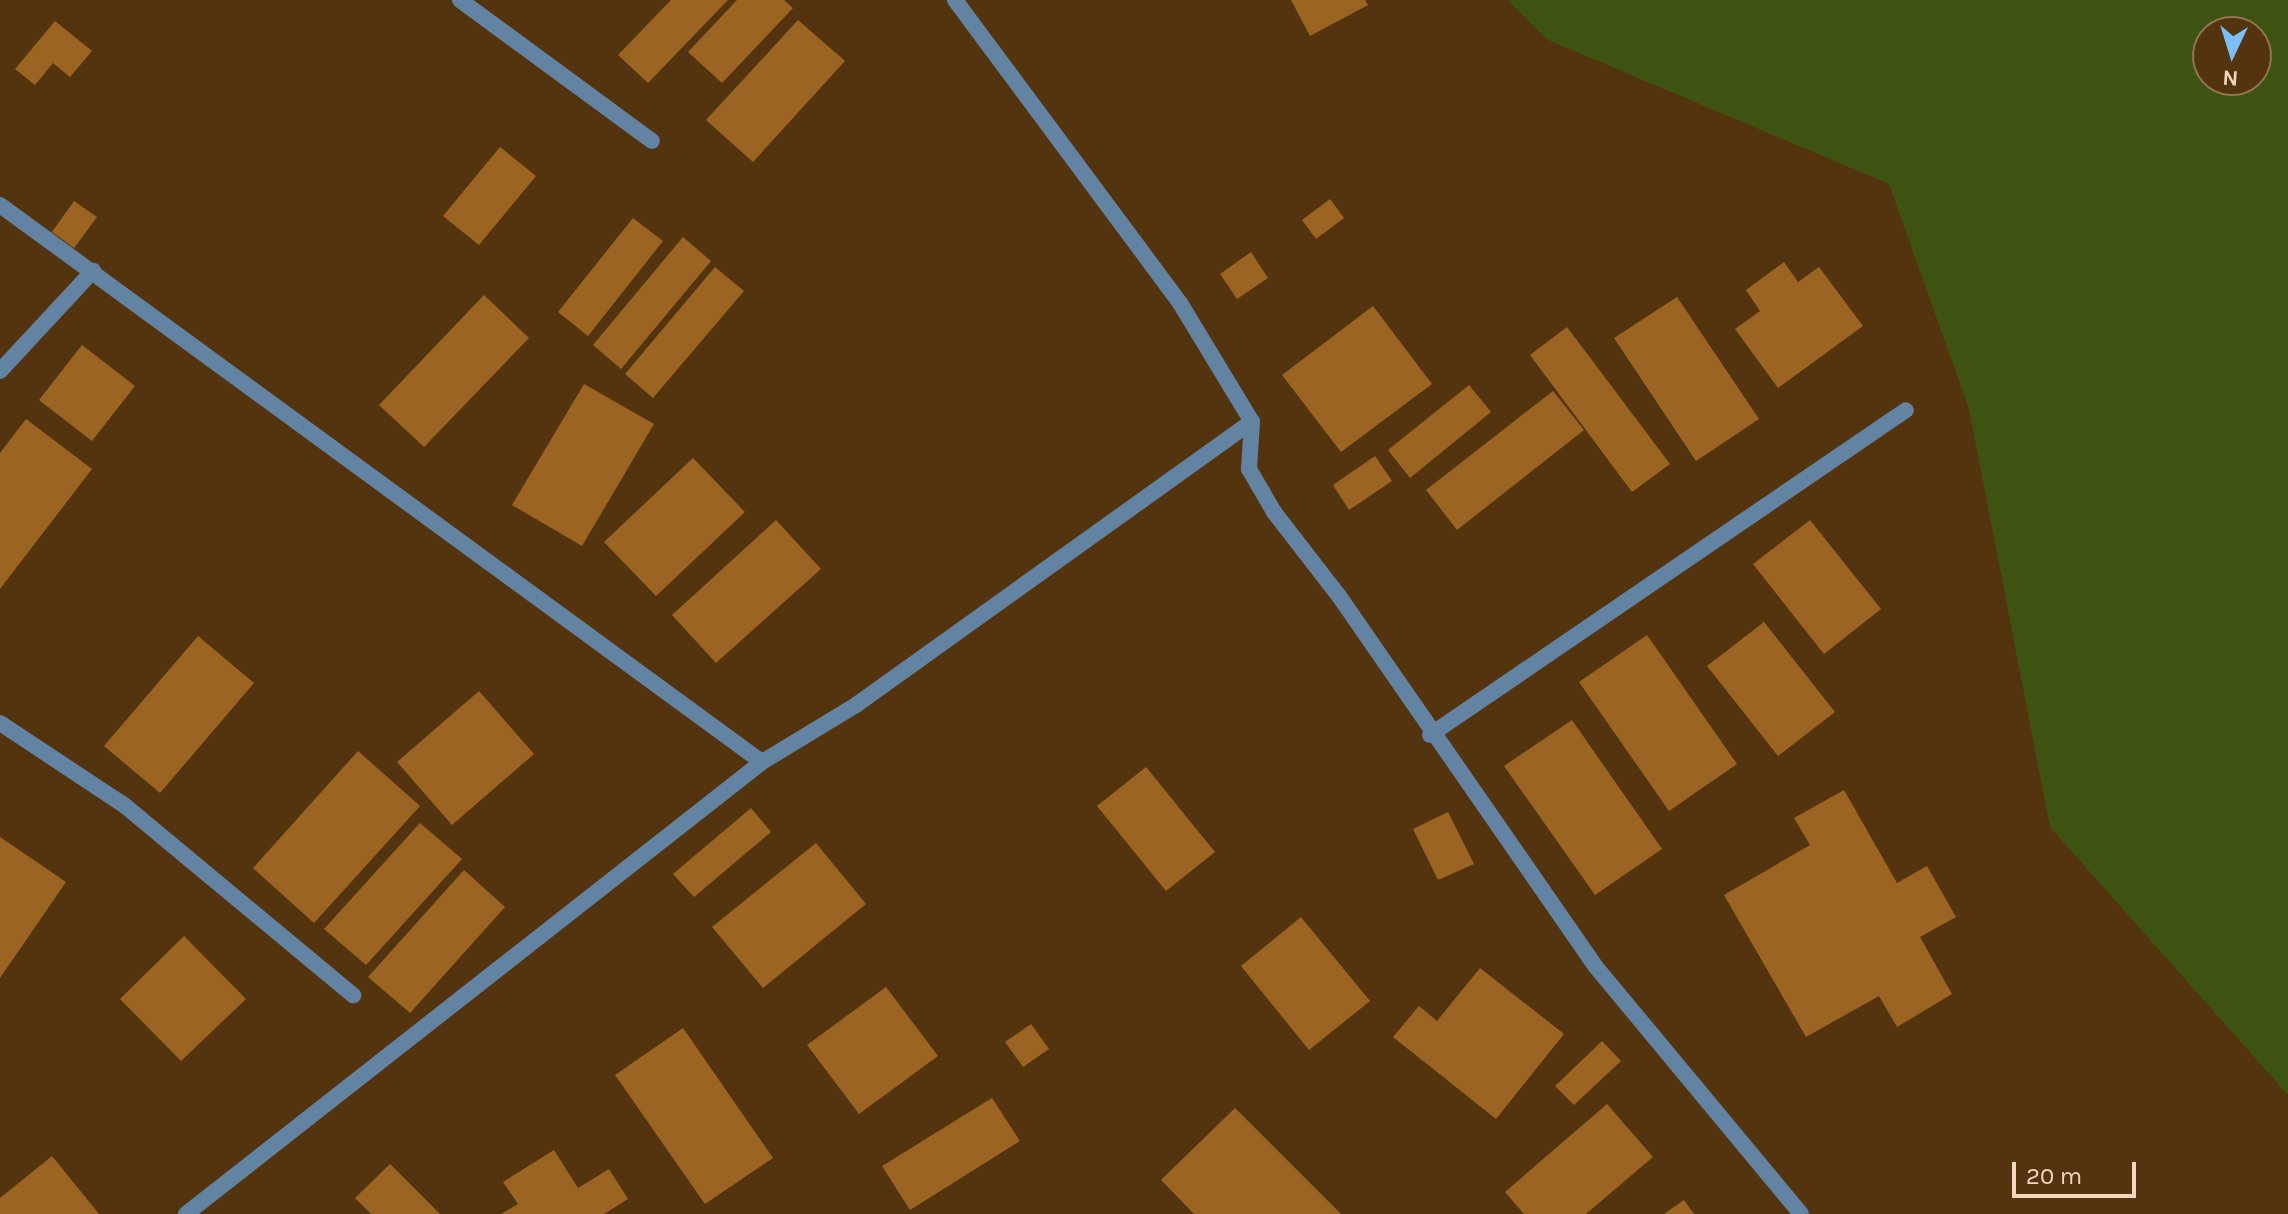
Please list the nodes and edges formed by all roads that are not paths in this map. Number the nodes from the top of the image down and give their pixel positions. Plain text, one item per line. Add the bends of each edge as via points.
1 (460, 0) edge
2 (955, 0) edge
3 (652, 141) dead end
4 (0, 205) edge
5 (93, 271) junction
6 (0, 371) edge
7 (1906, 410) dead end
8 (1252, 422) junction
9 (0, 723) edge
10 (1430, 735) junction
11 (762, 762) junction
12 (353, 995) dead end
13 (186, 1214) edge
14 (1801, 1214) edge

1 - 3 street
2 - 8 street via 1180,303
4 - 5 street
5 - 6 street
5 - 11 street
7 - 10 street
8 - 10 street via 1249,469
8 - 11 street via 856,705
9 - 12 street via 124,805
10 - 14 street via 1596,967
11 - 13 street

